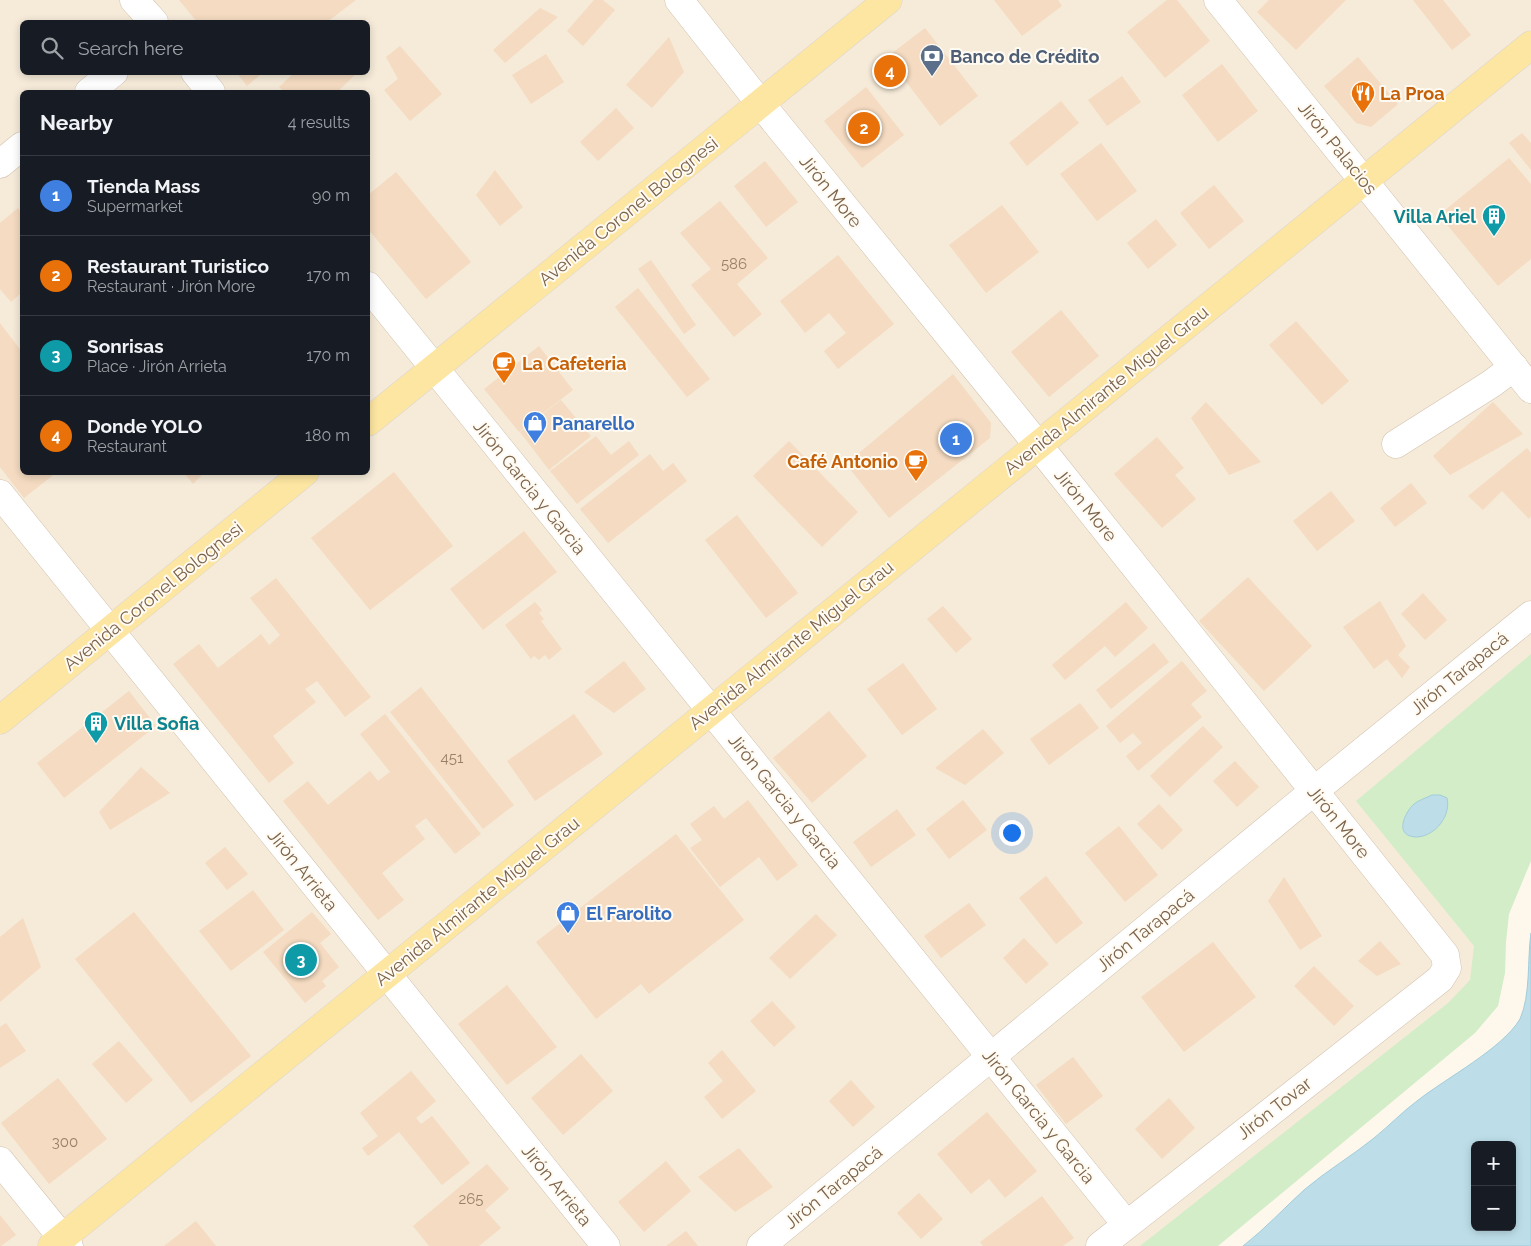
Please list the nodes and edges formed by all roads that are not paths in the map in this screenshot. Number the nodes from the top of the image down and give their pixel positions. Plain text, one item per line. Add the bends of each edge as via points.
1 (134, 0) edge
2 (679, 0) edge
3 (888, 0) edge
4 (1218, 0) edge
5 (152, 20) edge
6 (1531, 45) edge
7 (110, 75) edge
8 (197, 75) edge
9 (92, 90) edge
10 (209, 90) edge
11 (760, 103) junction
12 (20, 148) edge
13 (0, 164) edge
14 (1364, 180) junction
15 (370, 288) edge
16 (1514, 367) junction
17 (434, 368) junction
18 (1531, 389) edge
19 (370, 420) edge
20 (1396, 444) dead end
21 (1038, 446) junction
22 (301, 475) edge
23 (0, 494) edge
24 (1531, 615) edge
25 (110, 631) junction
26 (711, 711) junction
27 (0, 720) edge
28 (1314, 791) junction
29 (1447, 968) joint
30 (387, 974) junction
31 (991, 1057) junction
32 (0, 1161) edge
33 (1126, 1224) junction
34 (61, 1243) edge
35 (606, 1246) edge
36 (761, 1246) edge
37 (1100, 1246) edge

1 - 5 street
2 - 11 street, Jirón More
3 - 11 main road, Avenida Coronel Bolognesi
4 - 14 street, Jirón Palacios
6 - 14 main road, Avenida Almirante Miguel Grau
7 - 9 street
8 - 10 street
11 - 17 main road, Avenida Coronel Bolognesi
11 - 21 street, Jirón More
12 - 13 street
14 - 16 street, Jirón Palacios
14 - 21 main road, Avenida Almirante Miguel Grau
15 - 17 street, Jirón Garcia y Garcia
16 - 18 street, Jirón Palacios
16 - 20 street
17 - 19 main road, Avenida Coronel Bolognesi
17 - 26 street, Jirón Garcia y Garcia
21 - 26 main road, Avenida Almirante Miguel Grau
21 - 28 street, Jirón More
22 - 25 main road, Avenida Coronel Bolognesi
23 - 25 street, Jirón Arrieta
24 - 28 street, Jirón Tarapacá
25 - 27 main road, Avenida Coronel Bolognesi
25 - 30 street, Jirón Arrieta
26 - 30 main road, Avenida Almirante Miguel Grau
26 - 31 street, Jirón Garcia y Garcia
28 - 29 street, Jirón More via 1445,955
28 - 31 street, Jirón Tarapacá
29 - 33 street, Jirón Tovar via 1440,979
30 - 34 main road, Avenida Almirante Miguel Grau
30 - 35 street, Jirón Arrieta
31 - 33 street, Jirón Garcia y Garcia
31 - 36 street, Jirón Tarapacá
32 - 34 street
33 - 37 street, Jirón Tovar

